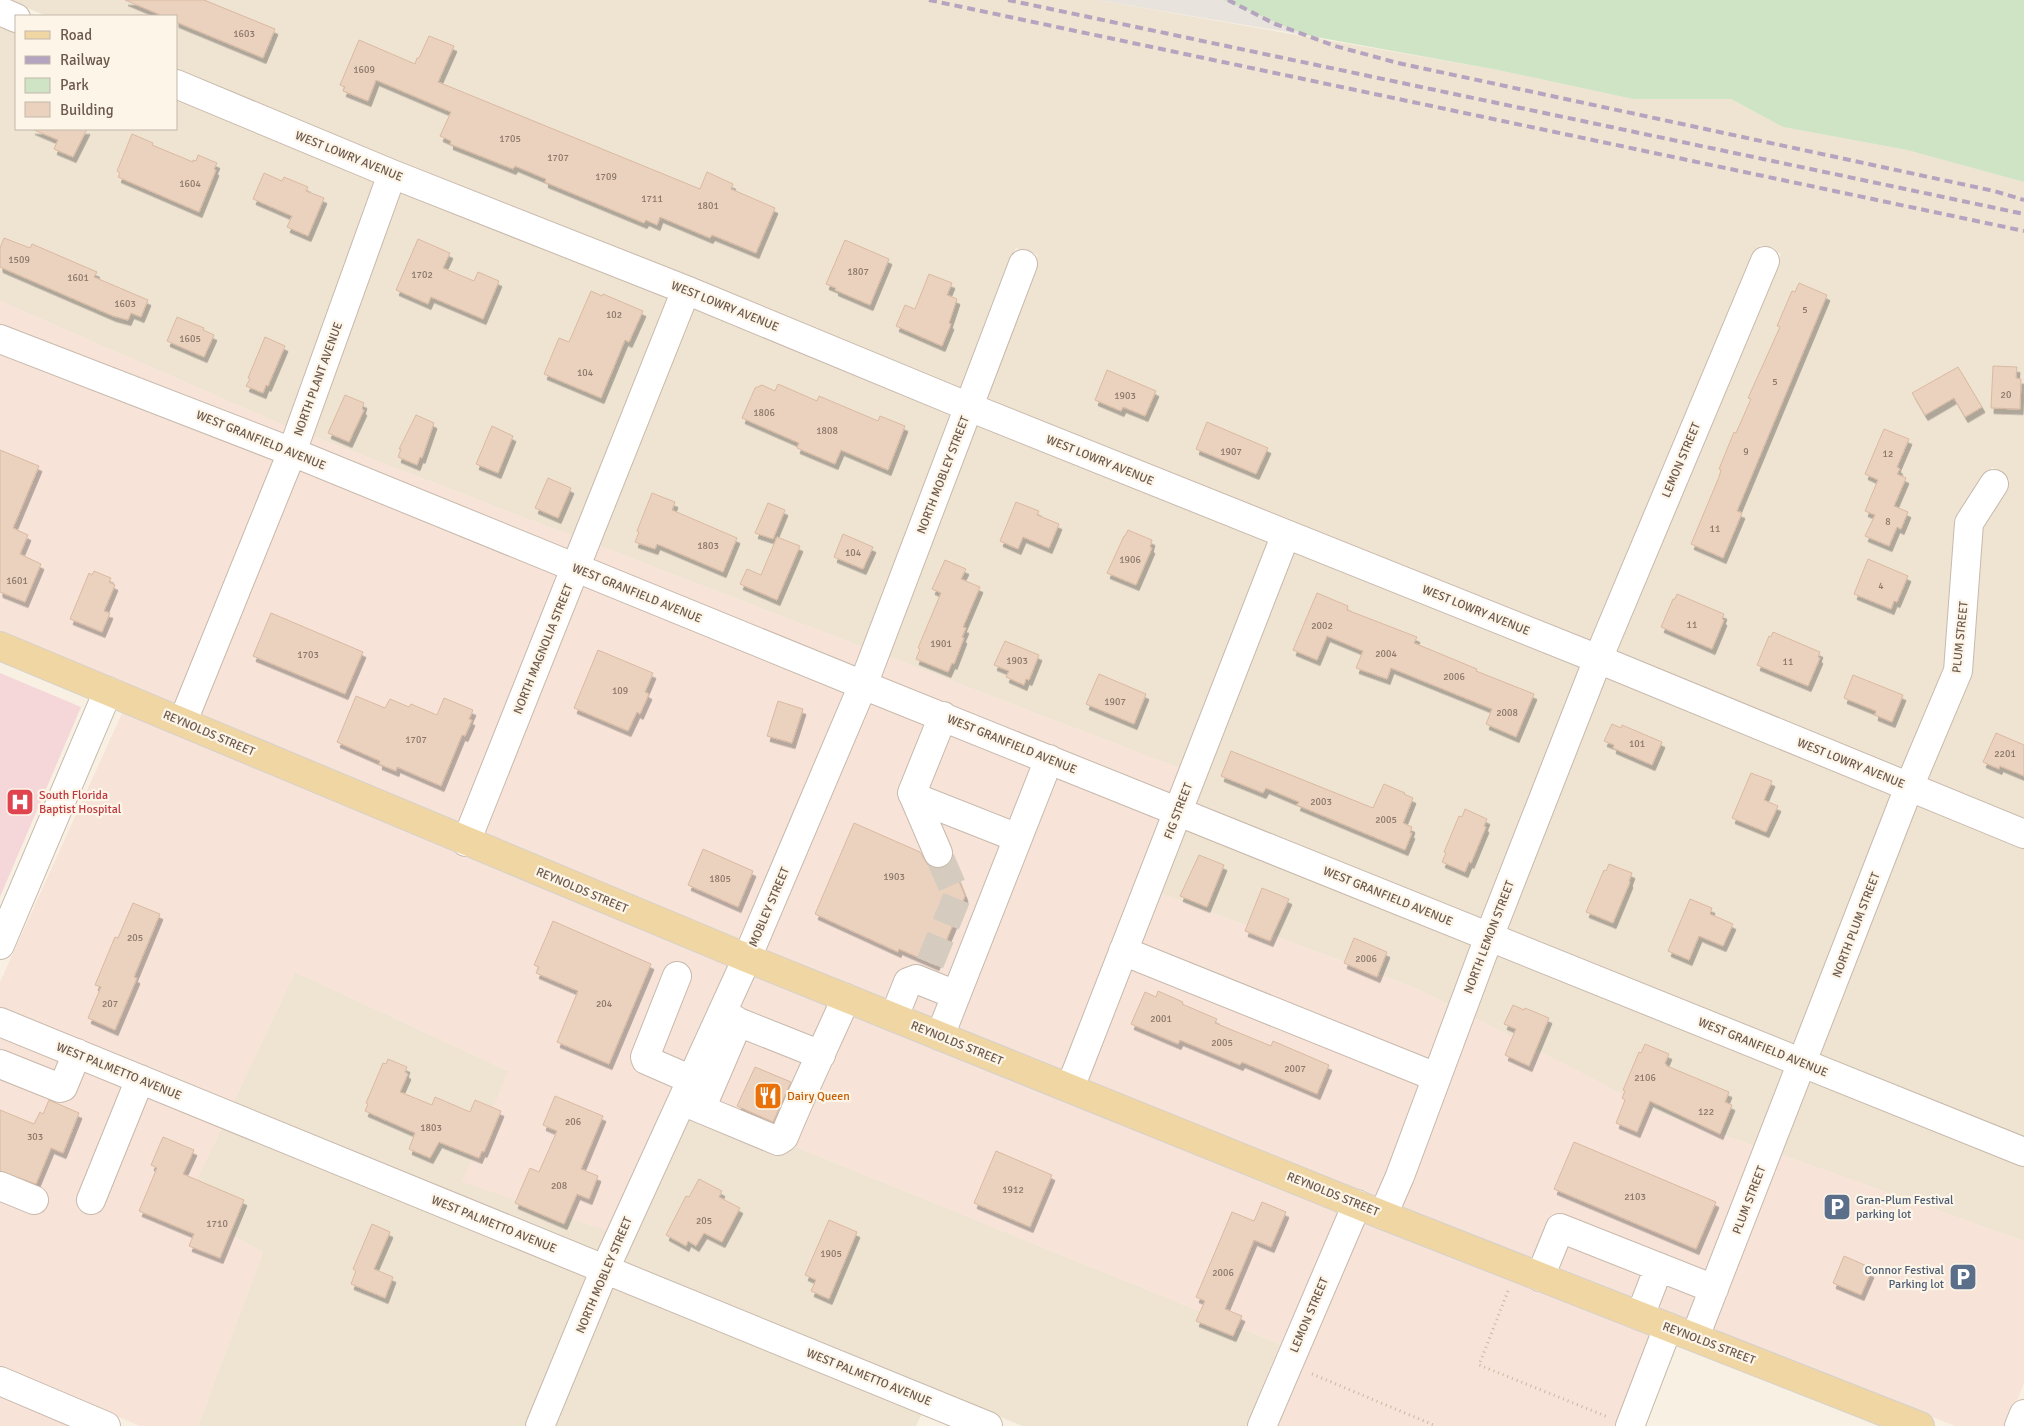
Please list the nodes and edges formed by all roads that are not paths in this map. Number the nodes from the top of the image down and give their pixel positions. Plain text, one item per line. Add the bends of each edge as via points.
1 (0, 11) edge
2 (15, 18) edge
3 (178, 85) edge
4 (392, 174) junction
5 (1765, 261) dead end
6 (1023, 264) dead end
7 (686, 290) junction
8 (0, 338) edge
9 (969, 407) junction
10 (292, 452) junction
11 (1994, 484) dead end
12 (1286, 534) junction
13 (575, 568) junction
14 (0, 646) edge
15 (1598, 659) junction
16 (863, 685) junction
17 (108, 691) junction
18 (943, 716) junction
19 (182, 721) junction
20 (1049, 759) junction
21 (1909, 787) junction
22 (914, 797) junction
23 (1178, 810) junction
24 (2024, 834) edge
25 (1018, 838) junction
26 (466, 842) junction
27 (938, 853) tunnel mouth
28 (1489, 937) junction
29 (0, 945) edge
30 (1123, 951) junction
31 (748, 958) junction
32 (677, 976) dead end
33 (956, 995) junction
34 (846, 998) junction
35 (731, 1017) junction
36 (894, 1017) junction
37 (0, 1022) edge
38 (940, 1036) junction
39 (77, 1053) junction
40 (821, 1056) junction
41 (1802, 1063) junction
42 (0, 1064) edge
43 (1436, 1077) junction
44 (140, 1079) junction
45 (1070, 1088) junction
46 (692, 1097) junction
47 (670, 1126) joint
48 (2024, 1152) edge
49 (0, 1186) edge
50 (34, 1200) dead end
51 (91, 1200) dead end
52 (1357, 1204) junction
53 (1383, 1215) junction
54 (1659, 1268) junction
55 (605, 1269) junction
56 (1540, 1277) junction
57 (1714, 1289) junction
58 (1640, 1316) junction
59 (1668, 1327) junction
60 (1695, 1337) junction
61 (0, 1382) edge
62 (2024, 1414) edge
63 (106, 1426) edge
64 (540, 1426) edge
65 (988, 1426) edge
66 (1262, 1426) edge
67 (1630, 1426) edge
68 (1920, 1426) edge
69 (2019, 1426) edge

1 - 2 street
3 - 4 street, WEST LOWRY AVENUE
4 - 7 street, WEST LOWRY AVENUE
4 - 10 street, NORTH PLANT AVENUE
5 - 15 street, LEMON STREET
6 - 9 street, NORTH MOBLEY STREET
7 - 9 street, WEST LOWRY AVENUE
7 - 13 street, NORTH MAGNOLIA STREET
8 - 10 street, WEST GRANFIELD AVENUE
9 - 12 street, WEST LOWRY AVENUE
9 - 16 street, NORTH MOBLEY STREET
10 - 13 street, WEST GRANFIELD AVENUE
10 - 19 street, NORTH PLANT AVENUE
11 - 21 street, PLUM STREET via 1969,523 1958,671
12 - 15 street, WEST LOWRY AVENUE
12 - 23 street, FIG STREET
13 - 16 street, WEST GRANFIELD AVENUE
13 - 26 street, NORTH MAGNOLIA STREET
14 - 17 main road, REYNOLDS STREET
15 - 21 street, WEST LOWRY AVENUE
15 - 28 street, NORTH LEMON STREET
16 - 18 street, WEST GRANFIELD AVENUE
16 - 31 street, MOBLEY STREET
17 - 19 main road, REYNOLDS STREET
17 - 29 street
18 - 20 street, WEST GRANFIELD AVENUE
18 - 22 street via 912,793
19 - 26 main road, REYNOLDS STREET
20 - 23 street, WEST GRANFIELD AVENUE
20 - 25 street
21 - 24 street, WEST LOWRY AVENUE
21 - 41 street, NORTH PLUM STREET
22 - 25 street
22 - 27 street
23 - 28 street, WEST GRANFIELD AVENUE
23 - 30 street, FIG STREET
25 - 33 street
26 - 31 main road, REYNOLDS STREET
28 - 41 street, WEST GRANFIELD AVENUE
28 - 43 street, NORTH LEMON STREET
30 - 43 street
30 - 45 street, FIG STREET
31 - 34 main road, REYNOLDS STREET
31 - 35 street, MOBLEY STREET
32 - 46 street via 644,1057
33 - 36 street via 926,972 908,982
33 - 38 street
34 - 36 main road, REYNOLDS STREET
34 - 40 street
35 - 40 street
35 - 46 street, MOBLEY STREET
36 - 38 main road, REYNOLDS STREET
37 - 39 street, WEST PALMETTO AVENUE
38 - 45 main road, REYNOLDS STREET
39 - 42 street via 64,1087 60,1088
39 - 44 street, WEST PALMETTO AVENUE
40 - 46 street via 807,1080 784,1137 778,1141
41 - 48 street, WEST GRANFIELD AVENUE
41 - 57 street, PLUM STREET
43 - 53 street, NORTH LEMON STREET
44 - 51 street
44 - 55 street, WEST PALMETTO AVENUE
45 - 52 main road, REYNOLDS STREET
46 - 47 street, MOBLEY STREET
47 - 55 street, NORTH MOBLEY STREET
49 - 50 street
52 - 53 main road, REYNOLDS STREET
52 - 66 street, LEMON STREET
53 - 56 main road, REYNOLDS STREET
54 - 56 street via 1560,1228
54 - 57 street
54 - 58 street
55 - 64 street, NORTH MOBLEY STREET
55 - 65 street, WEST PALMETTO AVENUE
56 - 58 main road, REYNOLDS STREET
57 - 60 street, PLUM STREET
58 - 59 main road, REYNOLDS STREET
59 - 60 main road, REYNOLDS STREET
59 - 67 street
60 - 68 main road, REYNOLDS STREET
61 - 63 street
62 - 69 street

